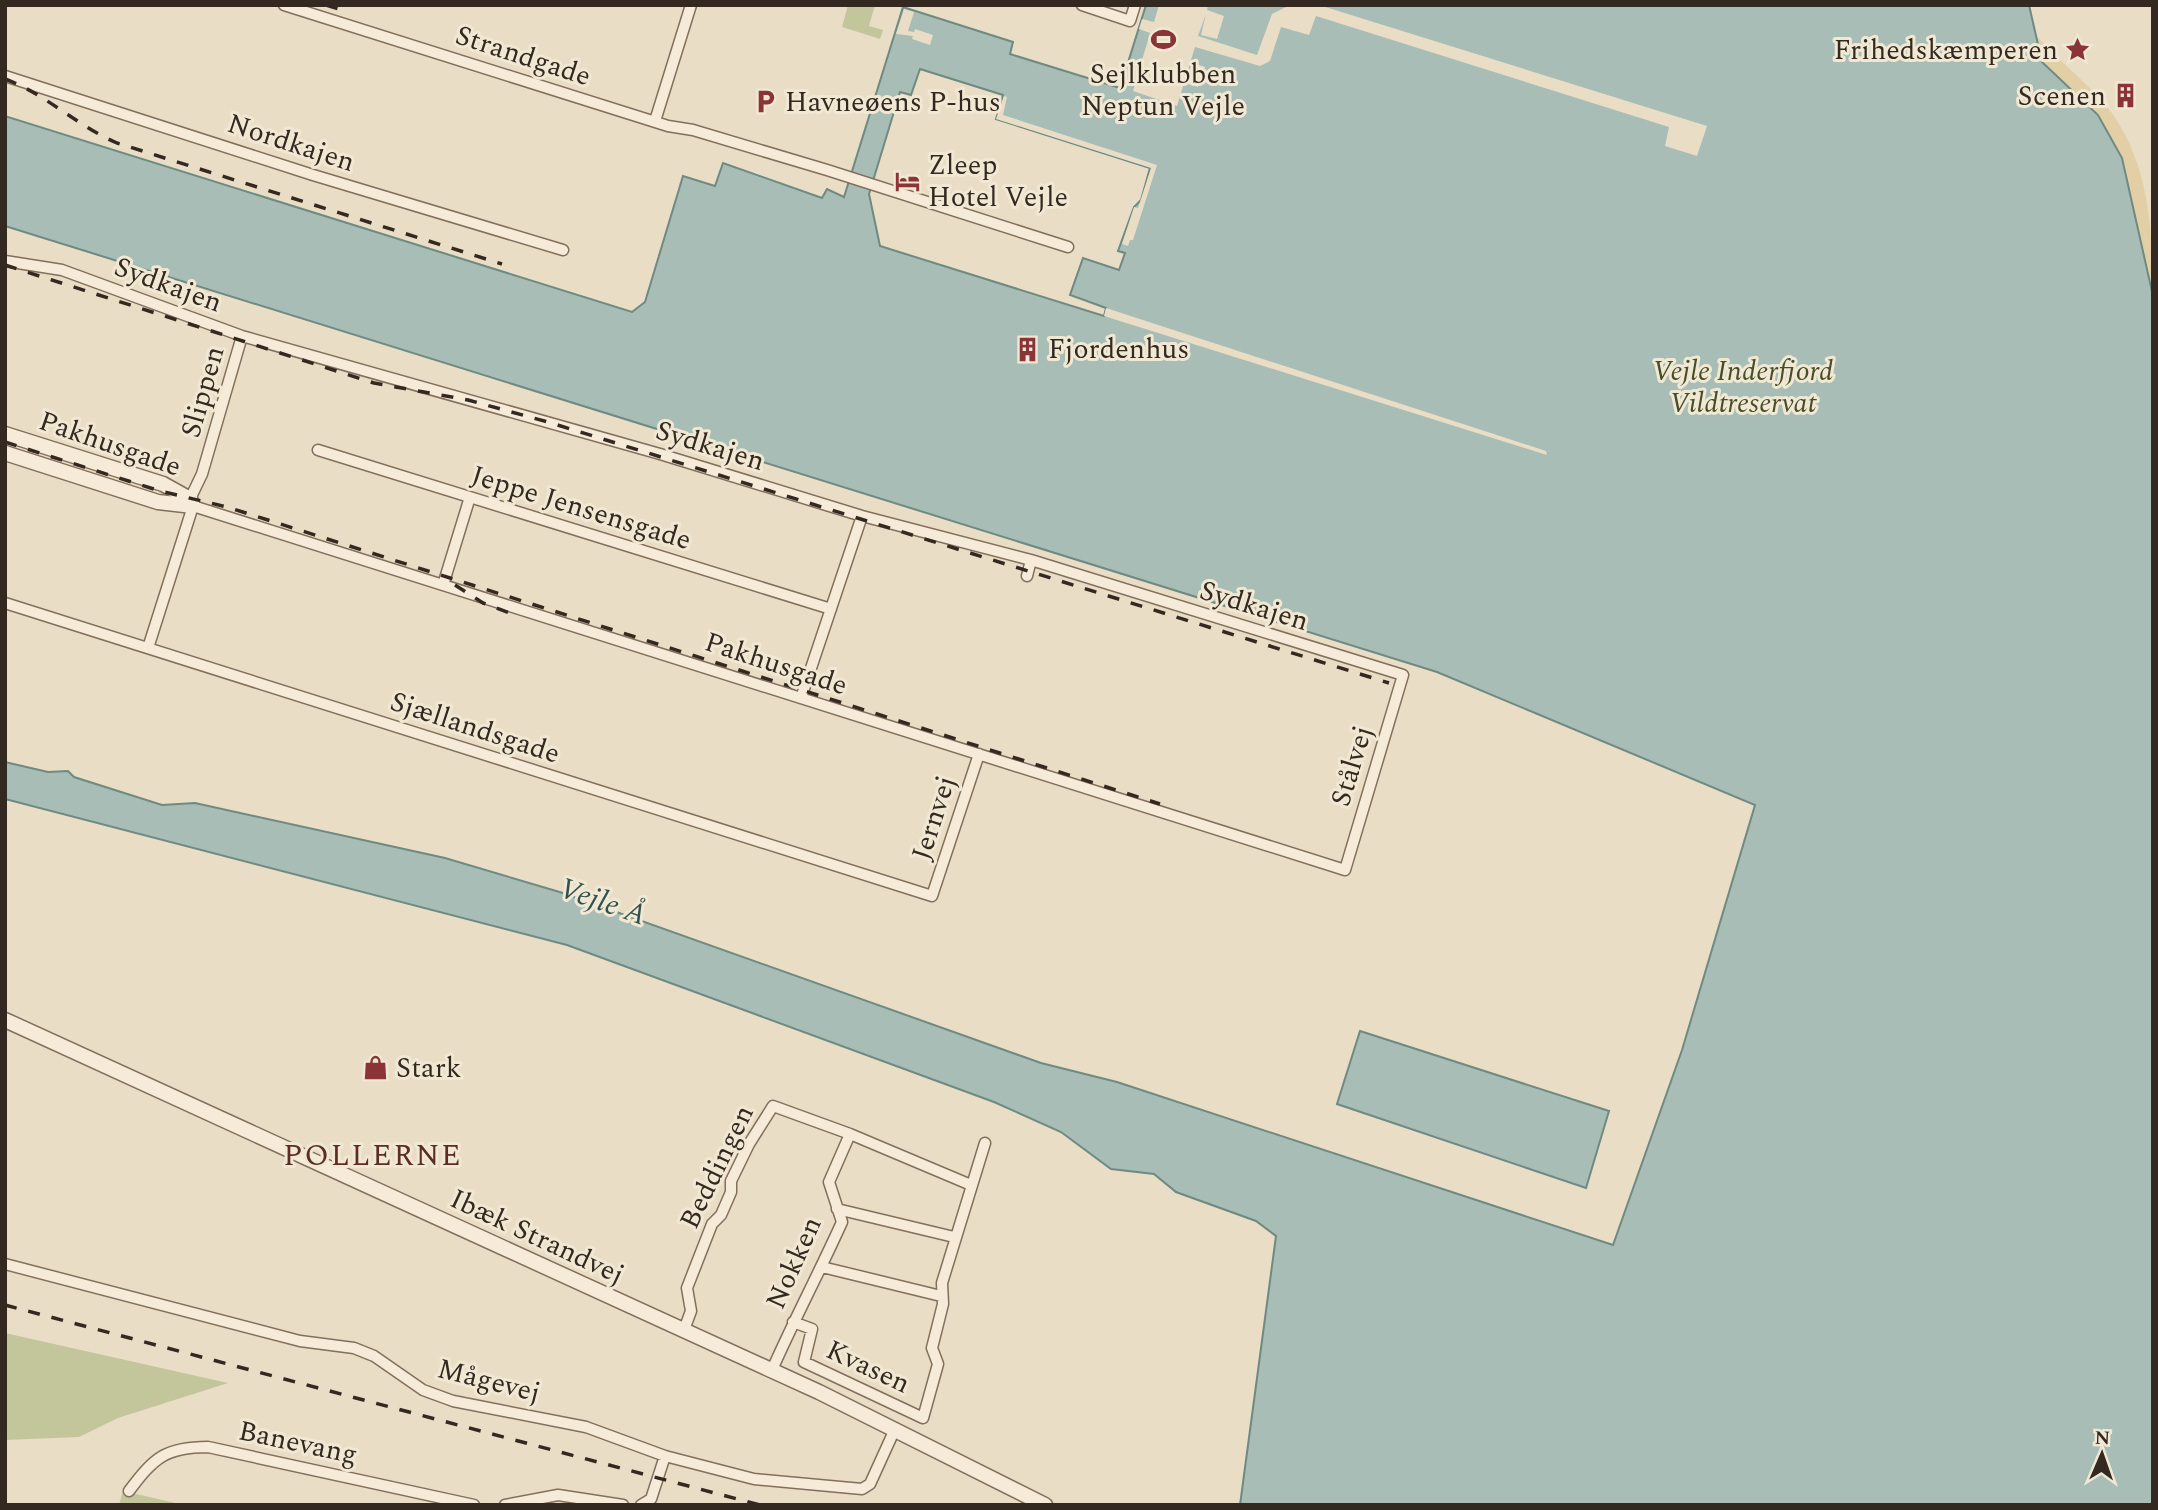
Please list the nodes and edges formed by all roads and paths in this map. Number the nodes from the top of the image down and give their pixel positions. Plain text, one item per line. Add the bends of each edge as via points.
1 (284, 5) edge
2 (691, 5) edge
3 (1082, 5) edge
4 (1135, 5) edge
5 (5, 76) edge
6 (655, 121) junction
7 (1068, 247) dead end
8 (563, 250) dead end
9 (5, 261) edge
10 (242, 336) junction
11 (5, 434) edge
12 (318, 450) dead end
13 (5, 453) edge
14 (470, 497) junction
15 (191, 502) junction
16 (862, 516) junction
17 (1031, 560) junction
18 (1027, 576) dead end
19 (443, 585) junction
20 (5, 603) edge
21 (831, 609) junction
22 (148, 648) junction
23 (1403, 675) joint
24 (801, 698) junction
25 (979, 754) junction
26 (1345, 870) joint
27 (932, 896) joint
28 (5, 1020) edge
29 (850, 1134) junction
30 (985, 1143) dead end
31 (971, 1185) junction
32 (837, 1209) junction
33 (954, 1237) junction
34 (5, 1264) edge
35 (822, 1267) junction
36 (941, 1296) junction
37 (793, 1322) junction
38 (684, 1330) junction
39 (772, 1370) junction
40 (895, 1429) junction
41 (665, 1456) junction
42 (129, 1491) dead end
43 (571, 1501) edge
44 (646, 1502) edge
45 (474, 1505) edge
46 (505, 1505) edge
47 (623, 1505) edge
48 (662, 1505) edge
49 (1045, 1505) edge

1 - 6 street, Strandgade
2 - 6 street
3 - 4 street via 1130,20
5 - 8 street, Nordkajen
6 - 7 street, Strandgade
9 - 10 street, Sydkajen via 62,270
10 - 15 street, Slippen
10 - 16 street, Sydkajen
11 - 15 street, Pakhusgade via 163,484
12 - 14 street, Jeppe Jensensgade
13 - 15 street, Pakhusgade via 159,502
14 - 19 street
14 - 21 street, Jeppe Jensensgade
15 - 19 street, Pakhusgade
15 - 22 street, Slippen
16 - 17 street, Sydkajen
16 - 21 street
17 - 18 street
17 - 23 street, Sydkajen
19 - 24 street, Pakhusgade
20 - 22 street, Sjællandsgade
21 - 24 street
22 - 27 street, Sjællandsgade
23 - 26 street, Stålvej
24 - 25 street, Pakhusgade
25 - 26 street, Pakhusgade
25 - 27 street, Jernvej
28 - 38 street, Ibæk Strandvej
29 - 31 street, Beddingen
29 - 32 street, Nokken via 829,1182
29 - 38 street, Beddingen via 773,1106 731,1181 721,1215 712,1223 687,1288 691,1311
30 - 31 street, Kvasen
31 - 33 street, Kvasen
32 - 33 street
32 - 35 street, Nokken via 842,1222
33 - 36 street, Kvasen
34 - 41 street, Mågevej via 288,1338 354,1348 424,1390 453,1401 586,1427
35 - 36 street
35 - 37 street, Nokken
36 - 37 street, Kvasen via 932,1348 938,1364 923,1418 804,1362 812,1329
37 - 39 street, Nokken
38 - 39 street, Ibæk Strandvej
39 - 40 street, Ibæk Strandvej
40 - 41 street, Mågevej via 870,1484 862,1489 754,1479
40 - 49 street, Ibæk Strandvej
41 - 44 street
42 - 45 street, Banevang via 148,1465 163,1454 184,1447 208,1447
43 - 46 street via 542,1496
43 - 47 street
44 - 48 street

